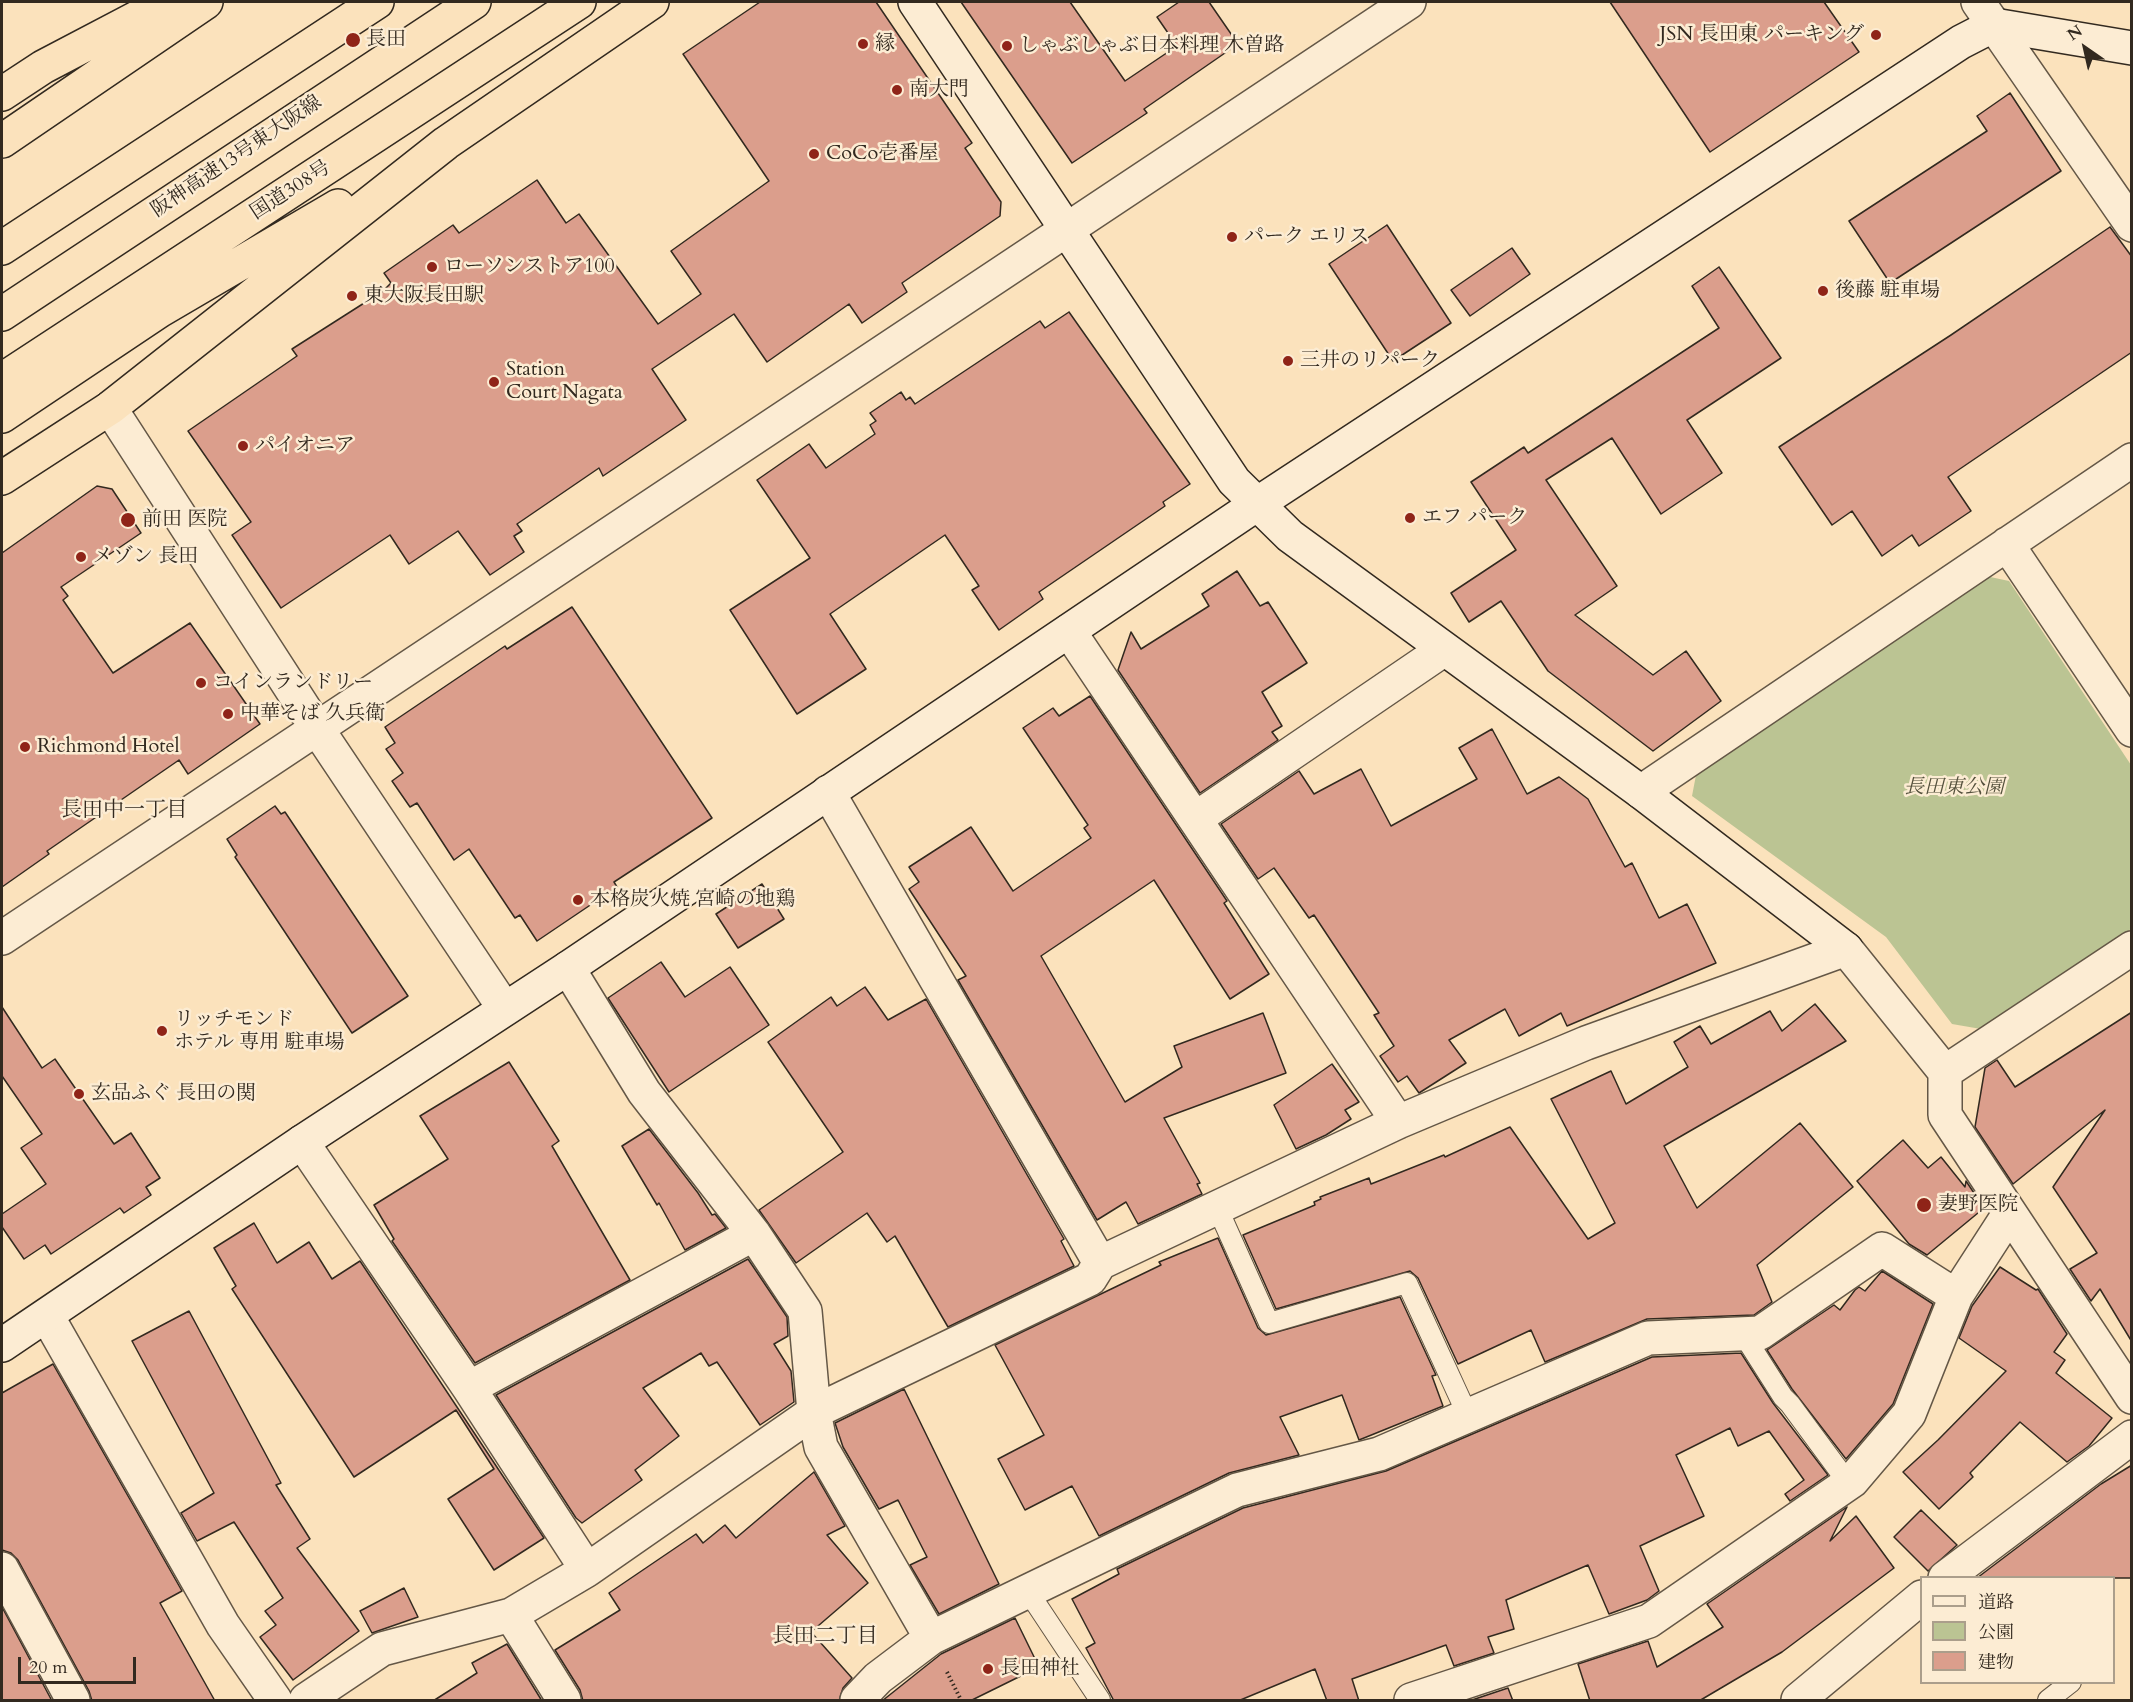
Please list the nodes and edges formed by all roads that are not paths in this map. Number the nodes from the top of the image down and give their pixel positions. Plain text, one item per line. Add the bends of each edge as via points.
1 (167, 2) edge
2 (206, 2) edge
3 (348, 2) edge
4 (377, 2) edge
5 (474, 2) edge
6 (484, 2) edge
7 (579, 2) edge
8 (652, 2) edge
9 (915, 2) edge
10 (1409, 2) edge
11 (1986, 13) edge
12 (419, 37) junction
13 (2132, 48) edge
14 (2, 94) edge
15 (2, 141) edge
16 (446, 143) junction
17 (2132, 225) edge
18 (1067, 229) junction
19 (2, 234) edge
20 (2, 248) edge
21 (2, 314) edge
22 (2, 380) edge
23 (110, 408) junction
24 (2, 416) edge
25 (2132, 460) edge
26 (2, 478) edge
27 (1257, 504) junction
28 (2007, 544) junction
29 (1069, 631) junction
30 (1443, 650) junction
31 (316, 727) junction
32 (2132, 730) edge
33 (828, 792) junction
34 (1641, 792) junction
35 (1195, 819) junction
36 (2, 938) edge
37 (2132, 948) edge
38 (1846, 949) junction
39 (568, 968) junction
40 (504, 1008) junction
41 (1945, 1072) junction
42 (1398, 1122) junction
43 (302, 1142) junction
44 (1217, 1207) junction
45 (2009, 1214) junction
46 (753, 1234) junction
47 (1100, 1263) junction
48 (1956, 1296) junction
49 (47, 1316) junction
50 (1743, 1334) junction
51 (2, 1345) edge
52 (469, 1388) junction
53 (2132, 1397) edge
54 (814, 1412) junction
55 (1468, 1416) junction
56 (2132, 1437) edge
57 (1849, 1484) junction
58 (2, 1569) edge
59 (587, 1570) junction
60 (1948, 1576) edge
61 (1027, 1590) junction
62 (1920, 1599) edge
63 (511, 1615) junction
64 (931, 1638) junction
65 (2070, 1684) edge
66 (1455, 1694) edge
67 (73, 1701) edge
68 (275, 1701) edge
69 (306, 1701) edge
70 (564, 1701) edge
71 (857, 1701) edge
72 (1100, 1701) edge
73 (1411, 1701) edge
74 (1798, 1701) edge
75 (2048, 1701) edge

1 - 14 highway via 43,67
2 - 15 highway
3 - 19 highway
4 - 20 highway
5 - 12 highway, 阪神高速13号東大阪線
6 - 12 highway
7 - 22 highway, 国道308号
8 - 16 highway
9 - 18 street
10 - 18 street
11 - 13 street
11 - 17 street
11 - 27 street via 1961,42
12 - 21 highway, 阪神高速13号東大阪線
16 - 23 highway
16 - 24 highway via 159,311
18 - 27 street via 1234,481
18 - 31 street
23 - 26 highway
23 - 31 street
25 - 28 street
27 - 29 street
27 - 30 street via 1290,536
28 - 32 street
28 - 34 street
29 - 33 street
29 - 35 street
30 - 34 street
30 - 35 street
31 - 36 street
31 - 40 street
33 - 39 street
33 - 47 street
34 - 38 street
35 - 42 street
37 - 41 street
38 - 41 street
38 - 42 street via 1586,1043
39 - 40 street
39 - 46 street via 644,1092
40 - 43 street
41 - 45 street via 1946,1115
42 - 44 street
43 - 49 street
43 - 52 street
44 - 47 street
44 - 55 lane via 1269,1323 1407,1283
45 - 48 street
45 - 53 street
46 - 52 street
46 - 54 street via 805,1311
47 - 54 street via 1090,1279
48 - 50 street via 1881,1249 1760,1333
48 - 57 street via 1909,1414
49 - 51 street
49 - 68 street via 223,1625
50 - 55 street via 1648,1338
50 - 57 lane via 1783,1397
52 - 59 street
54 - 59 street
54 - 64 street via 821,1447
55 - 61 street via 1379,1454 1237,1490
56 - 60 street
57 - 66 street via 1650,1621
58 - 67 street
59 - 63 street
61 - 64 street
61 - 72 lane
62 - 74 street
63 - 69 street via 382,1649
63 - 70 street
64 - 71 street via 878,1678
65 - 75 lane
66 - 73 street

